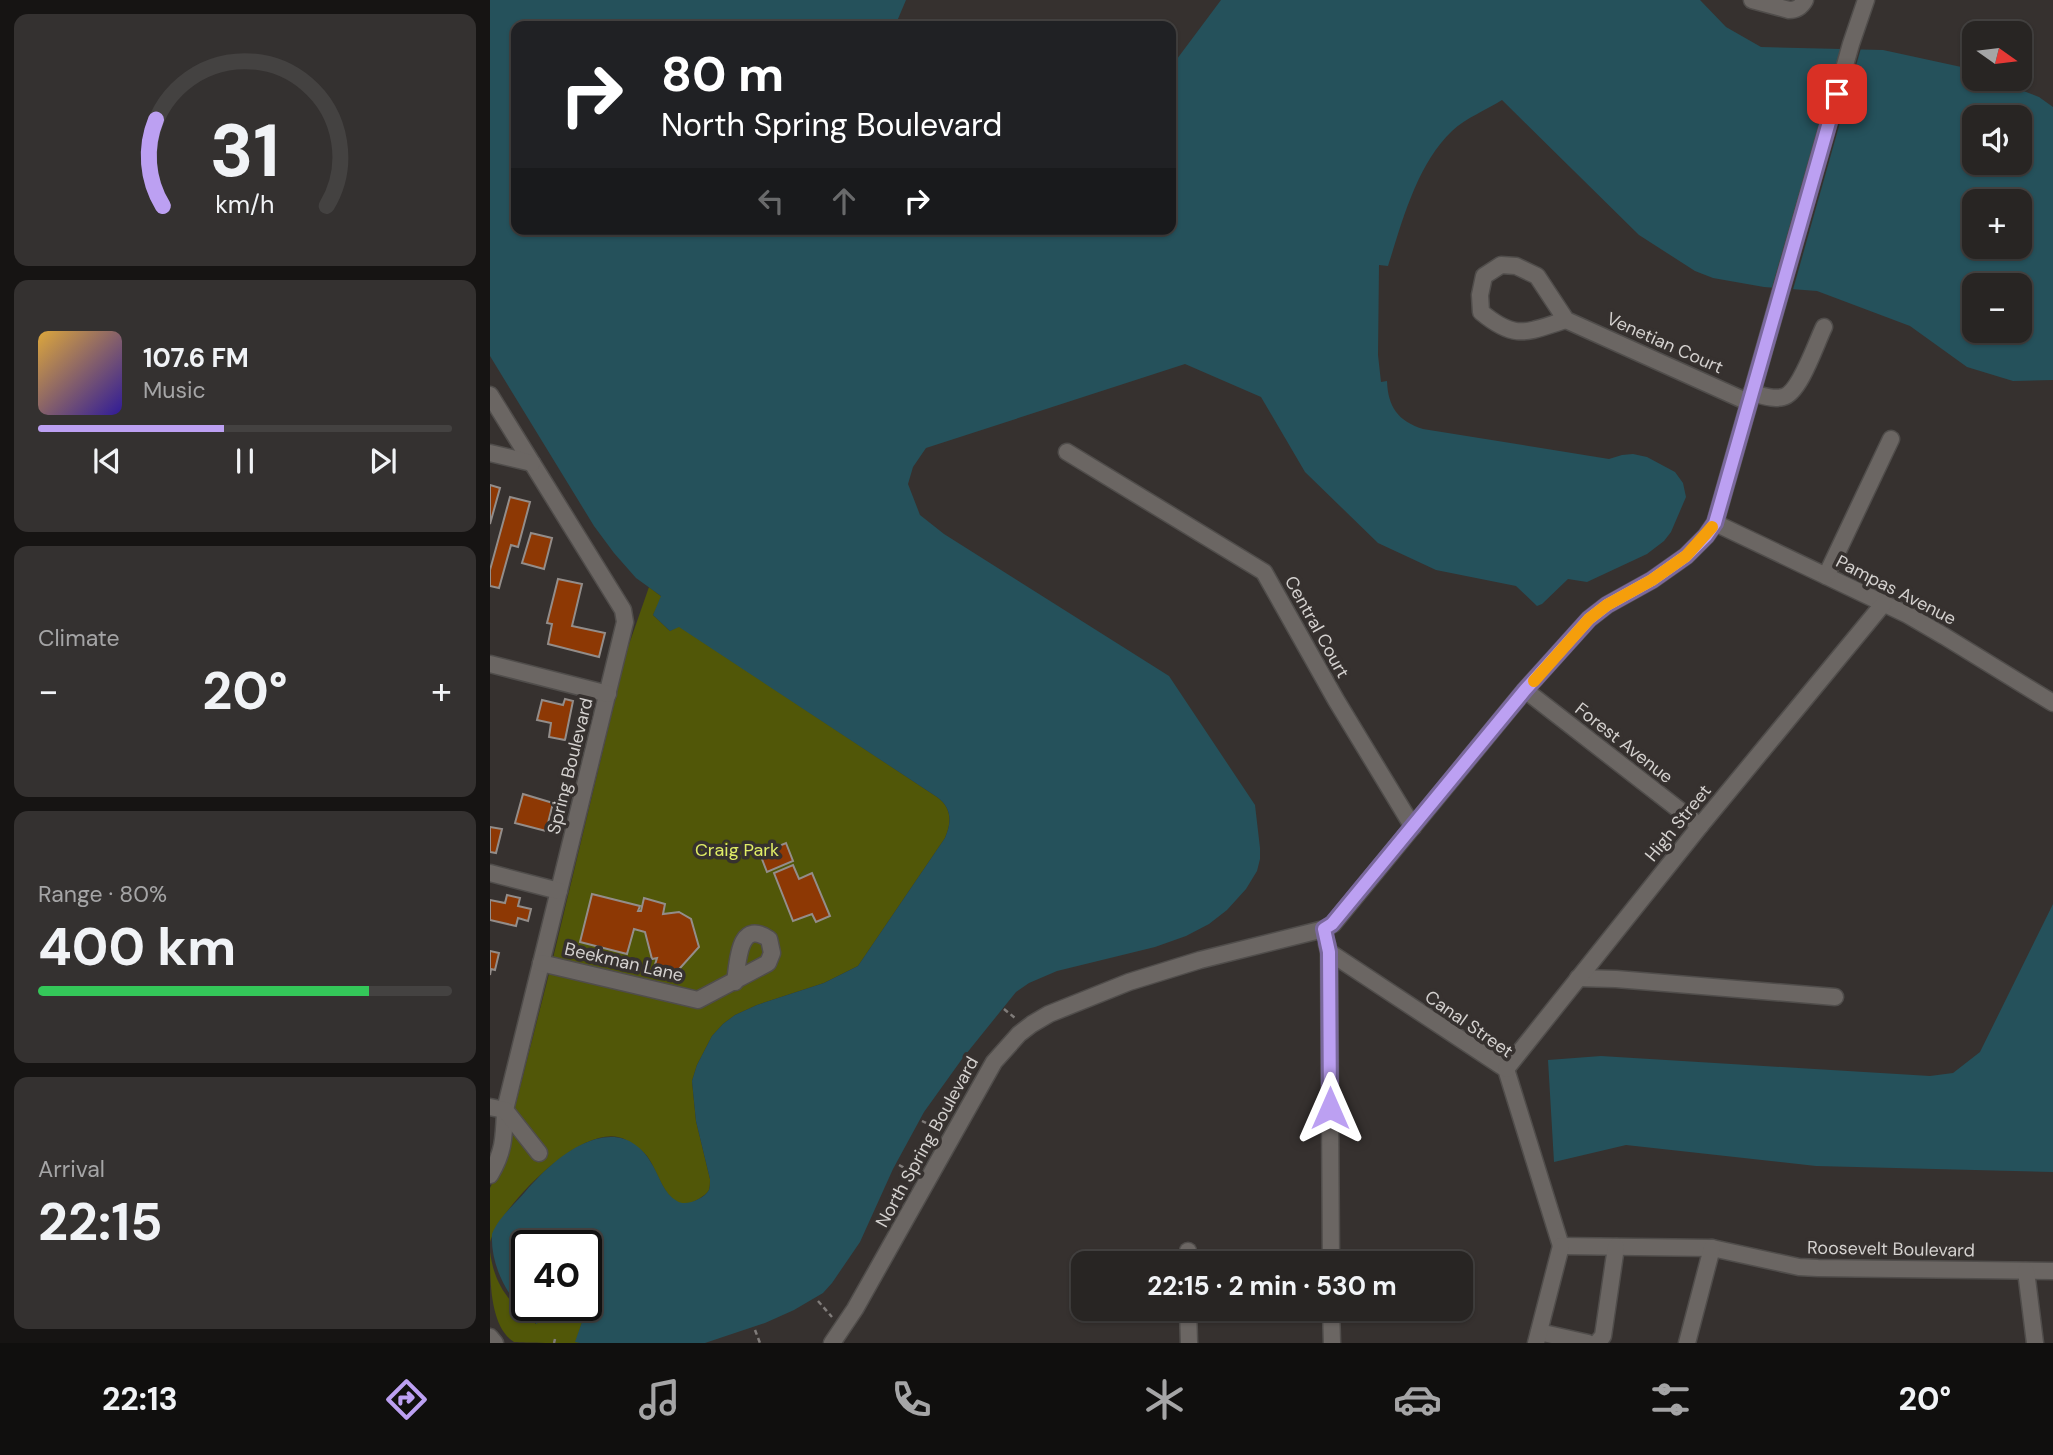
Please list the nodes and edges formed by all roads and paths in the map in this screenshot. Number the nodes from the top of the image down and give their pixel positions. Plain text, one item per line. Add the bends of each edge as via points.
1 (1752, 0) edge
2 (1805, 0) edge
3 (1866, 0) edge
4 (1566, 320) junction
5 (1824, 327) dead end
6 (490, 395) edge
7 (1750, 397) junction
8 (1891, 439) dead end
9 (1067, 452) dead end
10 (490, 453) edge
11 (533, 463) junction
12 (1715, 523) junction
13 (1826, 576) junction
14 (1884, 603) junction
15 (490, 664) edge
16 (1525, 690) junction
17 (608, 694) junction
18 (2053, 703) edge
19 (1700, 826) junction
20 (1413, 827) junction
21 (490, 873) edge
22 (559, 891) junction
23 (1324, 929) junction
24 (1329, 952) junction
25 (541, 963) junction
26 (1578, 978) junction
27 (735, 982) dead end
28 (1835, 997) dead end
29 (1506, 1069) junction
30 (497, 1108) edge
31 (922, 1121) dead end
32 (952, 1137) junction
33 (539, 1153) dead end
34 (490, 1175) edge
35 (1561, 1246) junction
36 (1616, 1247) junction
37 (1712, 1248) junction
38 (1331, 1251) edge
39 (2026, 1271) junction
40 (2053, 1271) edge
41 (818, 1301) dead end
42 (1188, 1321) edge
43 (1331, 1321) edge
44 (837, 1322) dead end
45 (755, 1330) dead end
46 (490, 1337) edge
47 (1538, 1337) edge
48 (495, 1343) edge
49 (760, 1343) edge
50 (832, 1343) edge
51 (1189, 1343) edge
52 (1332, 1343) edge
53 (1588, 1343) edge
54 (1597, 1343) edge
55 (1687, 1343) edge
56 (2035, 1343) edge

1 - 2 street via 1789,10
3 - 7 street
4 - 4 street via 1536,276 1516,266 1501,265 1484,275 1481,312 1498,326 1518,332
4 - 7 street, Venetian Court
5 - 7 street, Venetian Court via 1796,388 1786,397
6 - 11 street, Spring Boulevard
7 - 12 street
8 - 13 street
9 - 20 street, Central Court via 1264,572
10 - 11 street
11 - 17 street, Spring Boulevard via 623,610 625,622
12 - 13 street, Pampas Avenue
12 - 16 street via 1686,556 1589,619
13 - 14 street, Pampas Avenue
14 - 18 street, Pampas Avenue
14 - 19 street, High Street
15 - 17 street
16 - 19 street, Forest Avenue
16 - 20 street
17 - 22 street, Spring Boulevard
19 - 26 street, High Street
20 - 23 street
21 - 22 street
22 - 25 street, Spring Boulevard
23 - 24 street
23 - 32 street, North Spring Boulevard via 1200,960 1049,1014 1019,1034 994,1062
24 - 29 street, Canal Street
24 - 38 street
25 - 27 street, Beekman Lane via 698,1000
25 - 30 street, Spring Boulevard
26 - 28 street
26 - 29 street, High Street
29 - 35 street, Canal Street
30 - 33 street
30 - 34 street, Spring Boulevard via 503,1145
31 - 32 path
32 - 50 street, North Spring Boulevard
35 - 36 street, Roosevelt Boulevard
35 - 47 street
36 - 37 street, Roosevelt Boulevard
36 - 54 street via 1603,1336
37 - 39 street, Roosevelt Boulevard via 1799,1266
37 - 55 street
39 - 40 street, Roosevelt Boulevard
39 - 56 street
41 - 44 path
42 - 51 street
43 - 52 street
45 - 49 path
46 - 48 street
47 - 53 street

